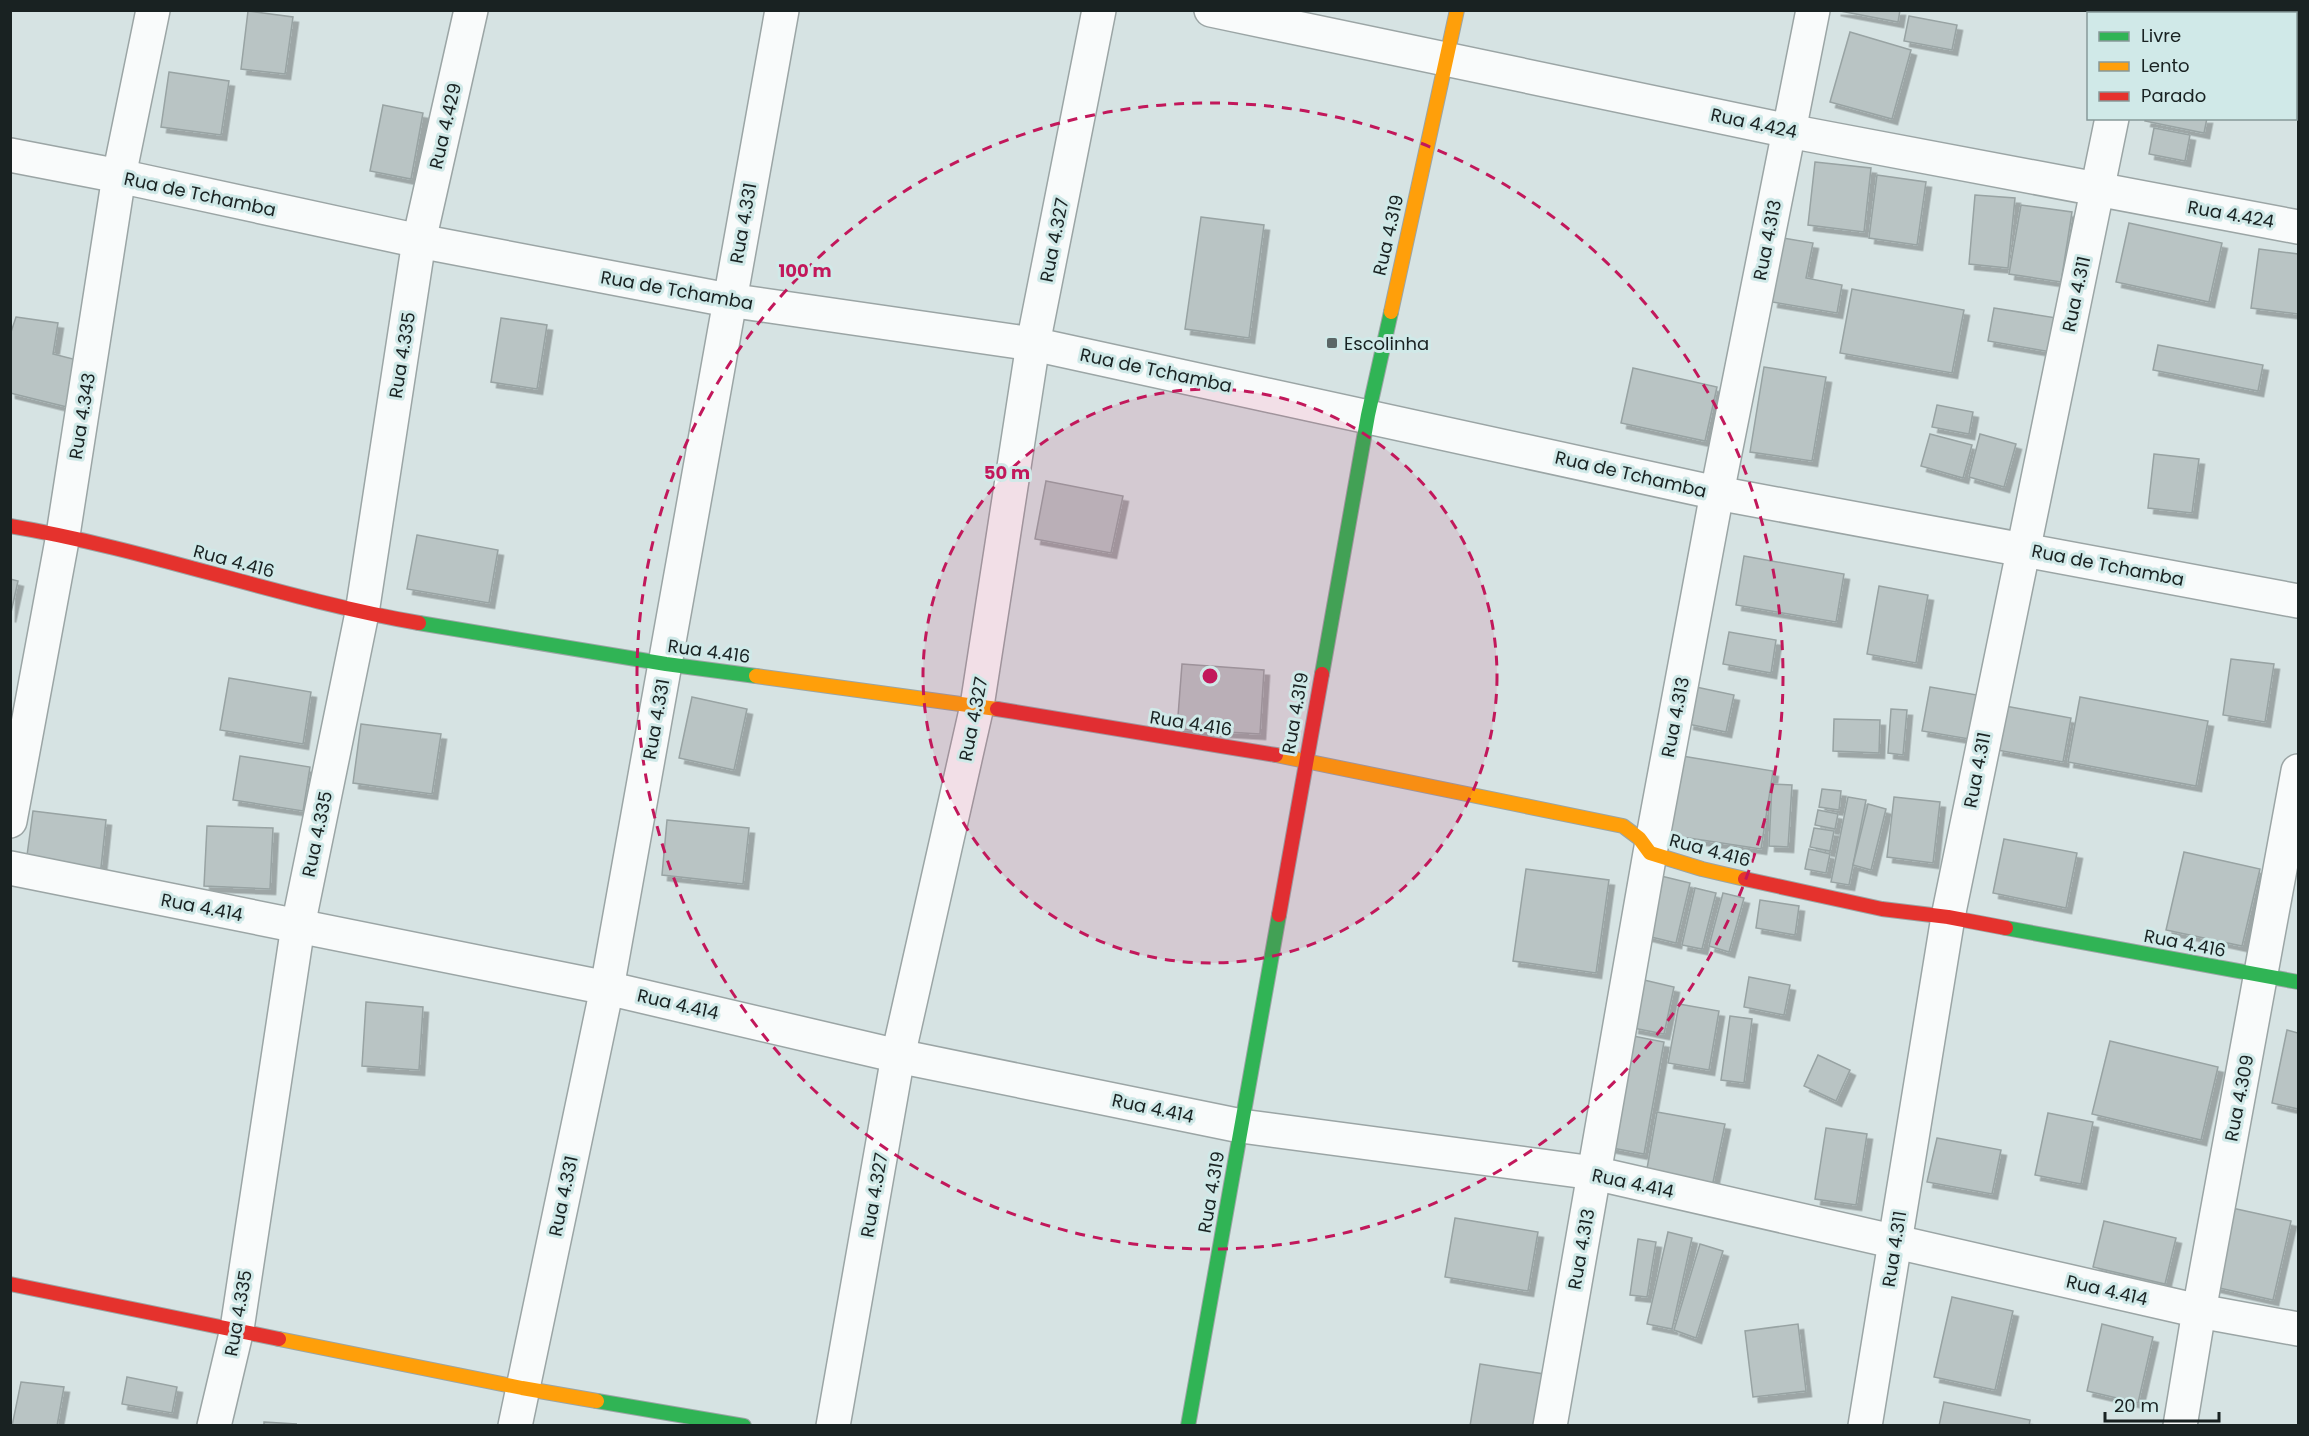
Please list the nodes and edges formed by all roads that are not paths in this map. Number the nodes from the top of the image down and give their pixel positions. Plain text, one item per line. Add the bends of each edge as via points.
1 (153, 10) edge
2 (471, 10) edge
3 (782, 10) edge
4 (1099, 10) edge
5 (1211, 10) edge
6 (1457, 10) edge
7 (1813, 10) edge
8 (1446, 60) junction
9 (2112, 120) edge
10 (1789, 131) junction
11 (10, 155) edge
12 (119, 176) junction
13 (2098, 190) junction
14 (2298, 226) edge
15 (419, 241) junction
16 (728, 300) junction
17 (1034, 344) junction
18 (1368, 415) junction
19 (1717, 493) junction
20 (10, 526) edge
21 (63, 536) junction
22 (2022, 549) junction
23 (2298, 601) edge
24 (362, 613) junction
25 (666, 664) junction
26 (977, 706) junction
27 (1305, 760) junction
28 (2298, 771) edge
29 (10, 821) edge
30 (1650, 853) junction
31 (10, 868) edge
32 (1948, 917) junction
33 (298, 926) junction
34 (2262, 976) junction
35 (2298, 982) edge
36 (607, 988) junction
37 (898, 1056) junction
38 (1241, 1126) junction
39 (1594, 1173) junction
40 (1895, 1241) junction
41 (10, 1284) edge
42 (2199, 1311) junction
43 (237, 1329) junction
44 (2298, 1329) edge
45 (522, 1388) junction
46 (214, 1425) edge
47 (515, 1425) edge
48 (744, 1425) edge
49 (833, 1425) edge
50 (1188, 1425) edge
51 (1550, 1425) edge
52 (1865, 1425) edge
53 (2180, 1425) edge

1 - 12 street, Rua 4.343
2 - 15 street, Rua 4.429
3 - 16 street, Rua 4.331
4 - 17 street, Rua 4.327
5 - 8 street, Rua 4.424
6 - 8 street, Rua 4.319
7 - 10 street, Rua 4.313
8 - 10 street, Rua 4.424
8 - 18 street, Rua 4.319
9 - 13 street, Rua 4.311
10 - 13 street, Rua 4.424
10 - 19 street, Rua 4.313
11 - 12 street, Rua de Tchamba
12 - 15 street, Rua de Tchamba
12 - 21 street, Rua 4.343
13 - 14 street, Rua 4.424
13 - 22 street, Rua 4.311
15 - 16 street, Rua de Tchamba
15 - 24 street, Rua 4.335
16 - 17 street, Rua de Tchamba
16 - 25 street, Rua 4.331
17 - 18 street, Rua de Tchamba
17 - 26 street, Rua 4.327
18 - 19 street, Rua de Tchamba
18 - 27 street, Rua 4.319
19 - 22 street, Rua de Tchamba
19 - 30 street, Rua 4.313
20 - 21 street, Rua 4.416
21 - 24 street, Rua 4.416
21 - 29 street, Rua 4.343
22 - 23 street, Rua de Tchamba
22 - 32 street, Rua 4.311
24 - 25 street, Rua 4.416
24 - 33 street, Rua 4.335
25 - 26 street, Rua 4.416
25 - 36 street, Rua 4.331
26 - 27 street, Rua 4.416
26 - 37 street, Rua 4.327
27 - 30 street, Rua 4.416 via 1623,826
27 - 38 street, Rua 4.319
28 - 34 street, Rua 4.309
30 - 32 street, Rua 4.416 via 1702,869 1882,909
30 - 39 street, Rua 4.313
31 - 33 street, Rua 4.414
32 - 34 street, Rua 4.416
32 - 40 street, Rua 4.311
33 - 36 street, Rua 4.414
33 - 43 street, Rua 4.335
34 - 35 street, Rua 4.416
34 - 42 street, Rua 4.309
36 - 37 street, Rua 4.414
36 - 45 street, Rua 4.331
37 - 38 street, Rua 4.414
37 - 49 street, Rua 4.327
38 - 39 street, Rua 4.414
38 - 50 street, Rua 4.319
39 - 40 street, Rua 4.414
39 - 51 street, Rua 4.313
40 - 42 street, Rua 4.414
40 - 52 street, Rua 4.311
41 - 43 street
42 - 44 street, Rua 4.414
42 - 53 street, Rua 4.309
43 - 45 street
43 - 46 street, Rua 4.335
45 - 47 street, Rua 4.331
45 - 48 street

